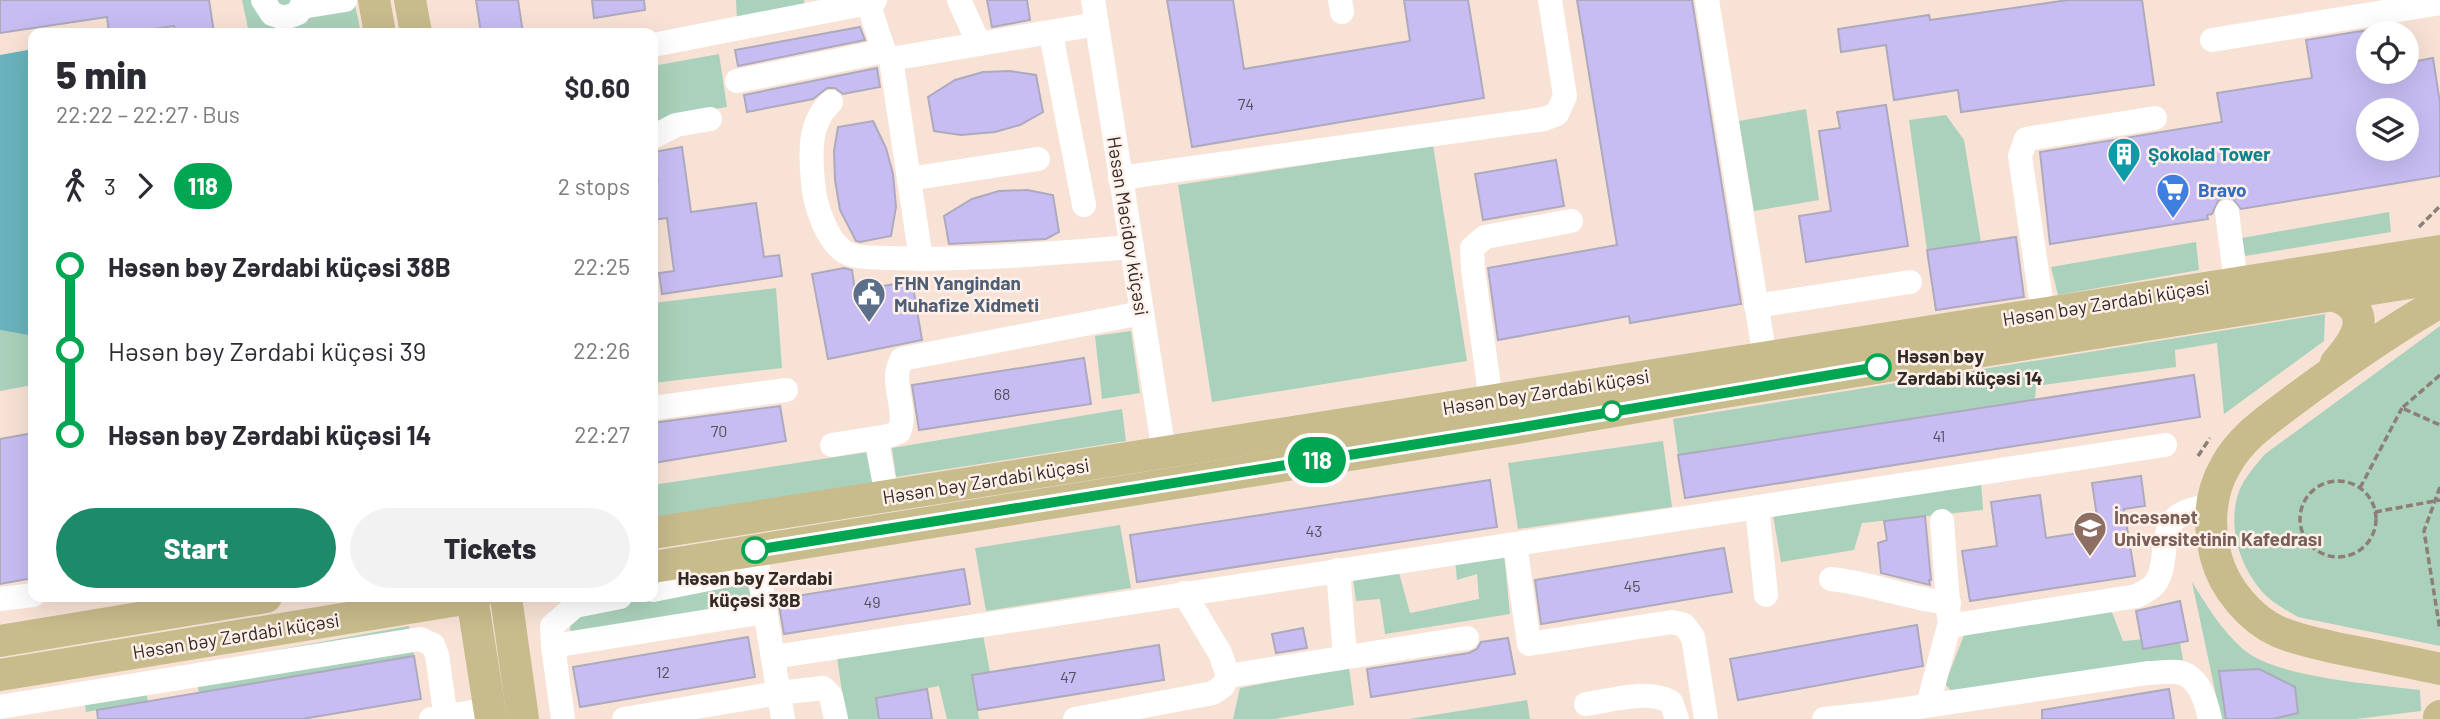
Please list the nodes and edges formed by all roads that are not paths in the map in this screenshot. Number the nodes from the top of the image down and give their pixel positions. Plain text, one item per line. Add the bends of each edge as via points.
1 (263, 0) edge
2 (345, 0) edge
3 (374, 0) edge
4 (410, 0) edge
5 (960, 0) edge
6 (1550, 0) edge
7 (1707, 0) edge
8 (872, 2) edge
9 (2440, 2) edge
10 (303, 4) edge
11 (1095, 12) edge
12 (379, 28) edge
13 (415, 28) edge
14 (1051, 34) junction
15 (2211, 40) dead end
16 (658, 44) edge
17 (979, 44) junction
18 (888, 55) junction
19 (737, 81) dead end
20 (831, 102) dead end
21 (2155, 118) dead end
22 (710, 120) dead end
23 (658, 134) edge
24 (1038, 159) dead end
25 (1120, 178) junction
26 (909, 179) junction
27 (1084, 205) dead end
28 (2227, 212) dead end
29 (1571, 221) dead end
30 (1132, 247) junction
31 (921, 259) junction
32 (2438, 276) edge
33 (1910, 282) dead end
34 (2236, 283) junction
35 (2333, 295) junction
36 (1756, 306) junction
37 (1142, 313) junction
38 (2043, 313) junction
39 (1765, 358) junction
40 (2323, 378) junction
41 (786, 390) dead end
42 (1491, 401) junction
43 (658, 407) edge
44 (876, 438) junction
45 (832, 444) dead end
46 (2165, 445) dead end
47 (1164, 453) junction
48 (887, 496) junction
49 (2211, 504) junction
50 (1757, 508) junction
51 (1942, 521) dead end
52 (658, 532) edge
53 (1515, 544) junction
54 (756, 559) junction
55 (658, 567) edge
56 (1338, 570) junction
57 (1831, 579) dead end
58 (658, 588) edge
59 (1184, 593) junction
60 (1766, 595) dead end
61 (28, 596) edge
62 (0, 600) edge
63 (236, 602) edge
64 (443, 602) edge
65 (474, 602) edge
66 (507, 602) edge
67 (595, 602) edge
68 (765, 612) junction
69 (1949, 614) junction
70 (1467, 638) dead end
71 (0, 641) edge
72 (553, 646) junction
73 (773, 656) junction
74 (1345, 656) junction
75 (2440, 669) edge
76 (0, 675) edge
77 (1228, 676) junction
78 (779, 693) junction
79 (1586, 704) dead end
80 (1928, 705) junction
81 (0, 707) edge
82 (1139, 713) edge
83 (490, 714) edge
84 (1871, 717) edge
85 (440, 718) edge
86 (523, 719) edge
87 (563, 719) edge
88 (624, 719) edge
89 (783, 719) edge
90 (836, 719) edge
91 (1075, 719) edge
92 (1677, 719) edge
93 (1706, 719) edge
94 (1824, 719) edge
95 (2210, 719) edge

1 - 10 street via 266,9 278,17 292,16
2 - 10 street
3 - 12 main road
4 - 13 main road
5 - 17 street
6 - 25 street via 1566,96 1557,114
7 - 36 street
8 - 16 street
8 - 18 street
9 - 15 street
11 - 14 street
11 - 25 street, Həsən Məcidov küçəsi
14 - 17 street
14 - 27 street
17 - 18 street
18 - 19 street
18 - 26 street
20 - 31 street via 822,110 812,135 811,165 814,201 834,242 849,254
21 - 38 street via 2026,139 2020,156
22 - 23 street via 676,125
24 - 26 street
25 - 30 street, Həsən Məcidov küçəsi
26 - 31 street
28 - 34 street
29 - 42 street via 1485,237 1472,248
30 - 31 street
30 - 37 street, Həsən Məcidov küçəsi
32 - 34 main road, Həsən bəy Zərdabi küçəsi
32 - 35 main road, Həsən bəy Zərdabi küçəsi
32 - 40 main road
33 - 36 street
34 - 38 main road, Həsən bəy Zərdabi küçəsi
35 - 40 main road via 2355,307 2359,330
35 - 54 main road, Həsən bəy Zərdabi küçəsi via 1726,391
36 - 39 street
37 - 44 street via 902,359 897,367 902,423 899,432
37 - 47 street, Həsən Məcidov küçəsi
38 - 39 main road, Həsən bəy Zərdabi küçəsi
39 - 42 main road, Həsən bəy Zərdabi küçəsi
40 - 49 main road via 2236,448 2217,481
41 - 43 street
42 - 47 main road, Həsən bəy Zərdabi küçəsi
44 - 45 street
44 - 48 street
46 - 50 street
47 - 48 main road, Həsən bəy Zərdabi küçəsi
48 - 52 main road, Həsən bəy Zərdabi küçəsi
49 - 69 street via 2174,519 2160,575 2137,596
49 - 75 main road via 2213,544 2225,581 2262,622 2295,638
50 - 53 street
50 - 60 street
51 - 69 street
53 - 56 street
53 - 93 street via 1529,644 1672,622 1684,625 1693,637
54 - 55 main road, Həsən bəy Zərdabi küçəsi
54 - 58 street
54 - 68 street
56 - 59 street
56 - 74 street
57 - 69 street via 1925,600
59 - 73 street
59 - 77 street via 1220,653
61 - 62 street
63 - 71 main road, Həsən bəy Zərdabi küçəsi
64 - 76 main road, Həsən bəy Zərdabi küçəsi
65 - 83 main road
66 - 86 main road
67 - 72 street via 575,606 552,626
68 - 72 street
68 - 73 street
69 - 80 street
70 - 74 street
72 - 87 street
73 - 78 street
74 - 77 street
77 - 82 street via 1213,693
78 - 88 street
78 - 89 street
78 - 90 street via 823,688 831,696
79 - 92 street via 1662,697 1671,702
80 - 84 street
80 - 95 street via 2179,672 2204,694
81 - 85 street via 420,639 433,645 437,655
82 - 91 street
83 - 85 street
84 - 94 street

